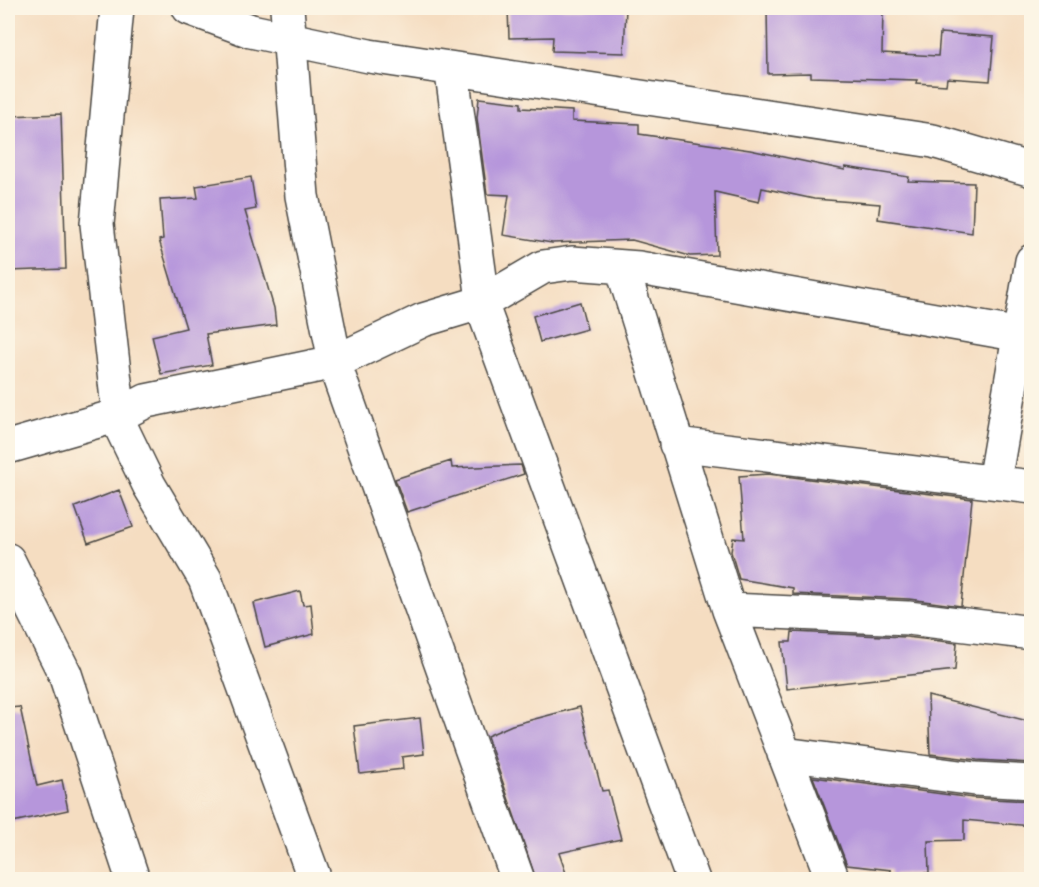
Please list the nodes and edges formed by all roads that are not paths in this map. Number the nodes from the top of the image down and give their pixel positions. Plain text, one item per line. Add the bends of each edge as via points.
1 (117, 8) edge
2 (189, 8) edge
3 (288, 23) edge
4 (453, 81) dead end
5 (1032, 170) edge
6 (1032, 261) edge
7 (622, 267) junction
8 (483, 302) junction
9 (1025, 336) edge
10 (335, 362) junction
11 (119, 415) junction
12 (676, 444) junction
13 (8, 447) edge
14 (994, 482) junction
15 (1032, 487) edge
16 (8, 560) edge
17 (729, 610) junction
18 (1032, 633) edge
19 (784, 754) junction
20 (1032, 782) edge
21 (133, 879) edge
22 (315, 879) edge
23 (518, 879) edge
24 (693, 879) edge
25 (833, 879) edge

1 - 11 street via 97,224
2 - 3 street via 251,31
3 - 5 street via 369,56 933,141
3 - 10 street via 302,196
4 - 8 street
6 - 9 street
7 - 8 street via 572,263 543,267
7 - 9 street
7 - 12 street
8 - 10 street via 423,320
8 - 24 street
9 - 14 street
10 - 11 street via 146,401
10 - 23 street
11 - 13 street
11 - 22 street via 120,425 149,485 205,579
12 - 14 street
12 - 17 street
14 - 15 street
16 - 21 street via 64,674
17 - 18 street via 908,618
17 - 19 street
19 - 20 street
19 - 25 street

